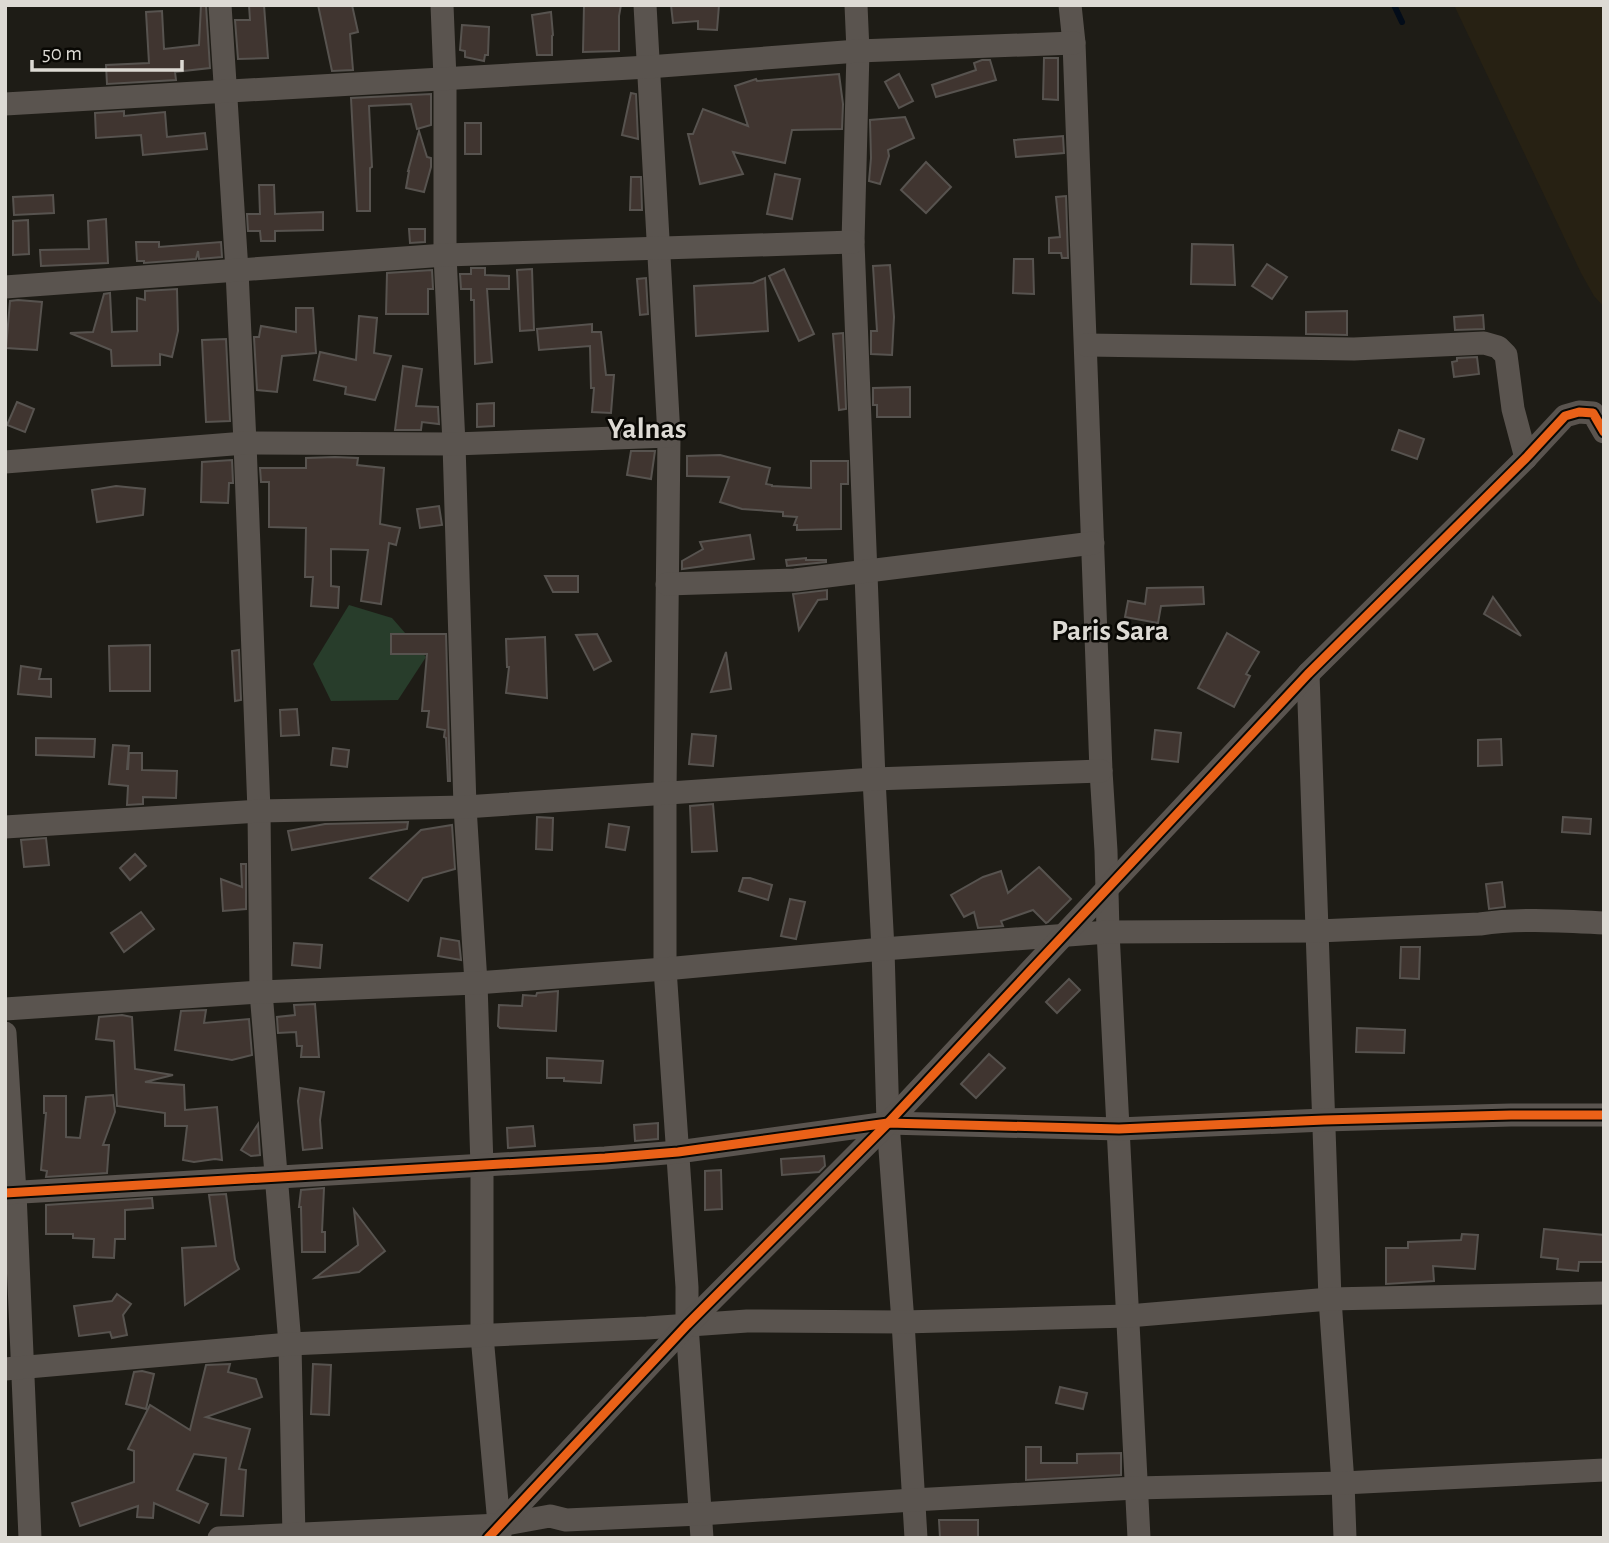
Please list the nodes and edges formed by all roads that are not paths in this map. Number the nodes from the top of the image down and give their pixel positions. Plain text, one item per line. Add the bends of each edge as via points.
1 (220, 5) edge
2 (442, 5) edge
3 (645, 5) edge
4 (856, 5) edge
5 (1070, 5) edge
6 (1074, 43) junction
7 (858, 51) junction
8 (648, 66) junction
9 (445, 79) junction
10 (225, 92) junction
11 (5, 104) edge
12 (853, 242) junction
13 (657, 248) junction
14 (445, 255) junction
15 (237, 271) junction
16 (5, 287) edge
17 (1086, 345) junction
18 (1604, 432) edge
19 (669, 436) junction
20 (245, 443) junction
21 (454, 444) junction
22 (1525, 458) junction
23 (5, 462) edge
24 (1093, 543) junction
25 (866, 572) junction
26 (667, 584) junction
27 (1308, 674) junction
28 (1101, 771) junction
29 (874, 779) junction
30 (665, 793) junction
31 (465, 807) junction
32 (259, 811) junction
33 (5, 827) edge
34 (1107, 889) junction
35 (1604, 923) edge
36 (1318, 931) junction
37 (1108, 932) junction
38 (1063, 936) junction
39 (883, 949) junction
40 (665, 969) junction
41 (476, 983) junction
42 (261, 992) junction
43 (5, 1009) edge
44 (5, 1033) edge
45 (1604, 1115) edge
46 (1324, 1120) junction
47 (888, 1124) junction
48 (1118, 1129) junction
49 (678, 1152) junction
50 (482, 1166) junction
51 (276, 1177) junction
52 (10, 1193) edge
53 (1604, 1293) edge
54 (1330, 1299) junction
55 (1128, 1316) junction
56 (903, 1322) junction
57 (687, 1325) junction
58 (482, 1336) junction
59 (290, 1344) junction
60 (14, 1369) edge
61 (1604, 1470) edge
62 (1343, 1483) junction
63 (1136, 1488) junction
64 (913, 1500) junction
65 (700, 1514) junction
66 (496, 1534) edge
67 (293, 1536) edge
68 (30, 1538) edge
69 (219, 1538) edge
70 (702, 1538) edge
71 (916, 1538) edge
72 (1139, 1538) edge
73 (1345, 1538) edge

1 - 10 street
2 - 9 street
3 - 8 street
4 - 7 street
5 - 6 street
6 - 7 street
6 - 17 street
7 - 8 street
7 - 12 street
8 - 9 street
8 - 13 street
9 - 10 street
9 - 14 street
10 - 11 street
10 - 15 street
12 - 13 street
12 - 25 street
13 - 14 street
13 - 19 street
14 - 15 street
14 - 21 street
15 - 16 street
15 - 20 street
17 - 22 street via 1354,349 1484,343 1506,355
17 - 24 street
18 - 22 street via 1593,413 1565,416
19 - 21 street
19 - 26 street
20 - 21 street
20 - 23 street
20 - 32 street
21 - 31 street
22 - 27 street
24 - 25 street
24 - 28 street
25 - 26 street via 795,580
25 - 29 street
26 - 30 street
27 - 34 street
27 - 36 street
28 - 29 street
28 - 34 street
29 - 30 street
29 - 39 street
30 - 31 street
30 - 40 street
31 - 32 street
31 - 41 street
32 - 33 street
32 - 42 street
34 - 37 street
34 - 38 street
35 - 36 street via 1506,920
36 - 37 street
36 - 46 street
37 - 38 street
37 - 48 street
38 - 39 street
38 - 47 street
39 - 40 street
39 - 47 street
40 - 41 street
40 - 49 street
41 - 42 street
41 - 50 street
42 - 43 street
42 - 51 street
44 - 52 street
45 - 46 street
46 - 48 street
46 - 54 street
47 - 48 street
47 - 49 street
47 - 56 street
47 - 57 street
48 - 55 street
49 - 50 street
49 - 57 street
50 - 51 street
50 - 58 street
51 - 52 street
51 - 59 street
52 - 60 street
53 - 54 street
54 - 55 street
54 - 62 street
55 - 56 street
55 - 63 street
56 - 57 street
56 - 64 street
57 - 58 street
57 - 65 street
57 - 66 street
58 - 59 street
58 - 66 street
59 - 60 street
59 - 67 street
60 - 68 street
61 - 62 street
62 - 63 street
62 - 73 street
63 - 64 street
63 - 72 street
64 - 65 street
64 - 71 street
65 - 66 street via 566,1520 550,1516
65 - 70 street
66 - 67 street
67 - 69 street

